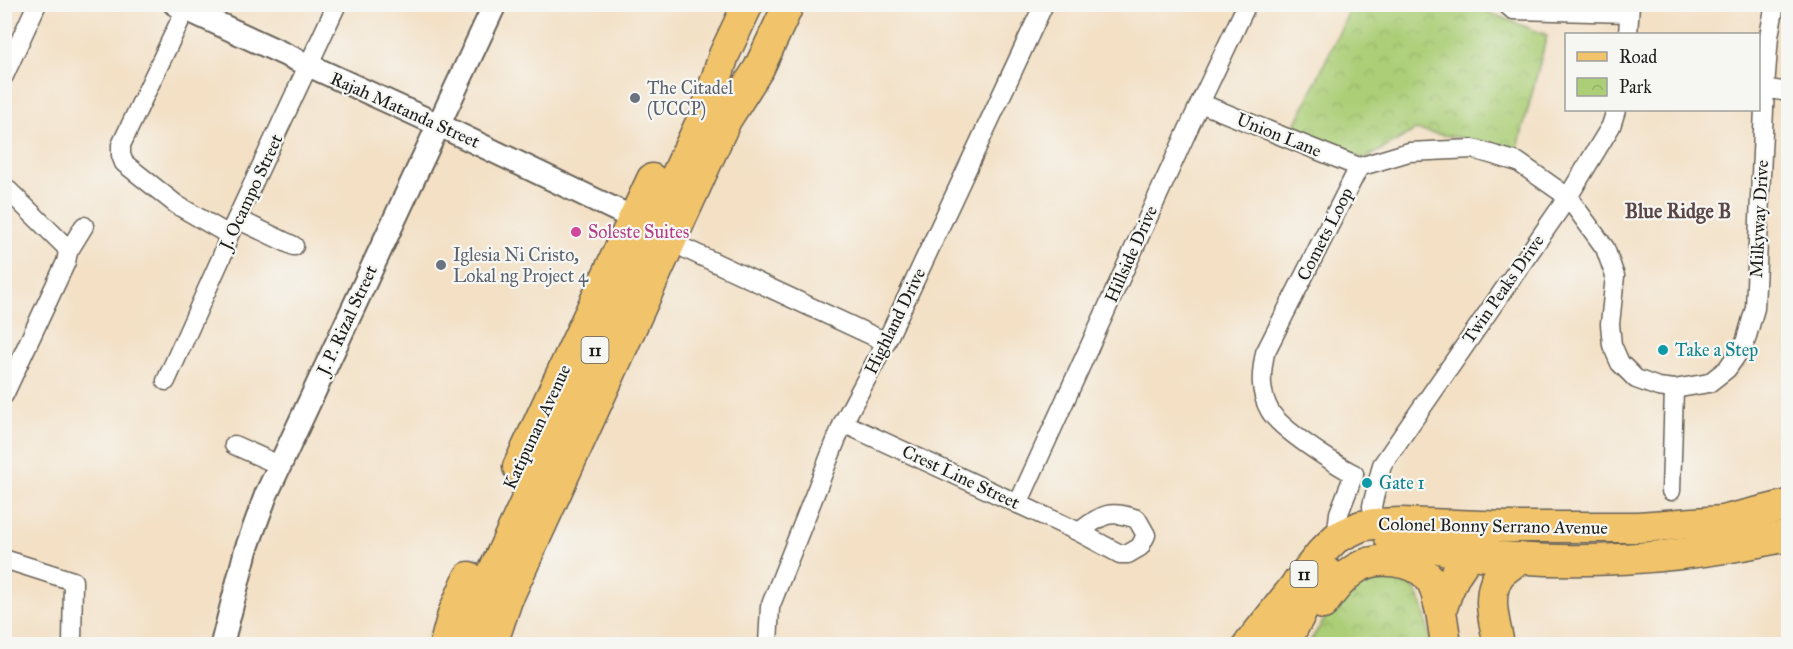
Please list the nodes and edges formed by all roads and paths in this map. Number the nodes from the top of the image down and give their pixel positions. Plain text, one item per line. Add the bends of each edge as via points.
1 (37, 4) edge
2 (337, 4) edge
3 (495, 4) edge
4 (748, 4) edge
5 (789, 4) edge
6 (1044, 4) edge
7 (1247, 4) edge
8 (1506, 4) edge
9 (1775, 4) edge
10 (183, 6) edge
11 (1629, 9) edge
12 (1628, 33) edge
13 (724, 55) junction
14 (309, 66) junction
15 (759, 68) junction
16 (4, 76) edge
17 (1762, 87) edge
18 (1788, 92) edge
19 (1200, 103) junction
20 (1616, 111) edge
21 (439, 125) junction
22 (1359, 167) junction
23 (4, 186) edge
24 (1568, 197) junction
25 (633, 218) junction
26 (84, 226) dead end
27 (233, 227) junction
28 (294, 246) dead end
29 (686, 249) junction
30 (68, 252) junction
31 (886, 342) junction
32 (166, 381) dead end
33 (1674, 389) junction
34 (4, 395) edge
35 (843, 423) junction
36 (234, 445) dead end
37 (279, 465) junction
38 (1382, 465) junction
39 (1354, 474) junction
40 (1671, 491) dead end
41 (1018, 504) junction
42 (1788, 506) edge
43 (1374, 524) junction
44 (1509, 527) junction
45 (1078, 532) dead end
46 (1788, 536) edge
47 (1336, 538) junction
48 (1469, 554) junction
49 (1520, 558) junction
50 (4, 560) edge
51 (1441, 611) junction
52 (72, 645) edge
53 (222, 645) edge
54 (445, 645) edge
55 (467, 645) edge
56 (492, 645) edge
57 (510, 645) edge
58 (768, 645) edge
59 (1249, 645) edge
60 (1284, 645) edge
61 (1293, 645) edge
62 (1446, 645) edge
63 (1499, 645) edge

1 - 16 street
2 - 14 street, J. Ocampo Street
3 - 21 street, J. P. Rizal Street
4 - 13 main road, Katipunan Avenue / 11
5 - 15 main road, 11
6 - 31 street, Highland Drive
7 - 19 street, Hillside Drive
8 - 11 street via 1513,10
9 - 17 street, Milkyway Drive
10 - 14 street, Rajah Matanda Street
10 - 27 street via 121,145 121,155 124,163 177,206
11 - 12 street
13 - 25 main road, Katipunan Avenue / 11 via 687,104
13 - 55 main road, Katipunan Avenue / 11 via 706,111 482,596
14 - 21 street, Rajah Matanda Street
14 - 27 street, J. Ocampo Street
15 - 29 main road, 11 via 743,129
15 - 56 main road, 11 via 721,131 507,600
17 - 18 street
17 - 33 street, Milkyway Drive via 1755,308 1745,343 1727,369 1709,382
19 - 22 street, Union Lane
19 - 41 street, Hillside Drive
20 - 24 street, Twin Peaks Drive via 1611,126
21 - 25 street, Rajah Matanda Street
21 - 37 street, J. P. Rizal Street
22 - 24 street, Comets Loop via 1409,152 1473,149 1518,162
22 - 39 street, Comets Loop via 1264,353 1260,375 1270,413 1293,434
23 - 30 street
24 - 33 street, Milkyway Drive via 1605,248 1615,276 1610,324 1612,345 1620,363 1636,379
24 - 38 street, Twin Peaks Drive
25 - 54 main road, Katipunan Avenue / 11 via 459,599
26 - 30 street
27 - 28 street
27 - 32 street, J. Ocampo Street
29 - 31 street
29 - 57 main road, 11
30 - 34 street
31 - 35 street, Highland Drive
33 - 40 street
35 - 41 street, Crest Line Street
35 - 58 street, Highland Drive via 770,607
36 - 37 street
37 - 53 street, J. P. Rizal Street via 246,550
38 - 39 street
38 - 43 street, Twin Peaks Drive via 1372,506
39 - 47 street via 1339,513
41 - 45 street, Crest Line Street
42 - 44 main road, Colonel Bonny Serrano Avenue via 1722,521 1638,528
43 - 44 main road, Colonel Bonny Serrano Avenue / 11
43 - 47 main road, Colonel Bonny Serrano Avenue / 11
44 - 48 main road
46 - 49 main road, Colonel Bonny Serrano Avenue via 1647,558
47 - 59 main road, Colonel Bonny Serrano Avenue / 11
48 - 49 main road, Colonel Bonny Serrano Avenue
48 - 51 main road via 1455,575
48 - 60 main road, Colonel Bonny Serrano Avenue via 1395,538 1362,543 1332,564
49 - 63 main road via 1499,575 1493,587
50 - 52 street via 73,581
51 - 61 main road via 1432,582 1421,570 1392,560 1377,560 1344,576
51 - 62 main road

